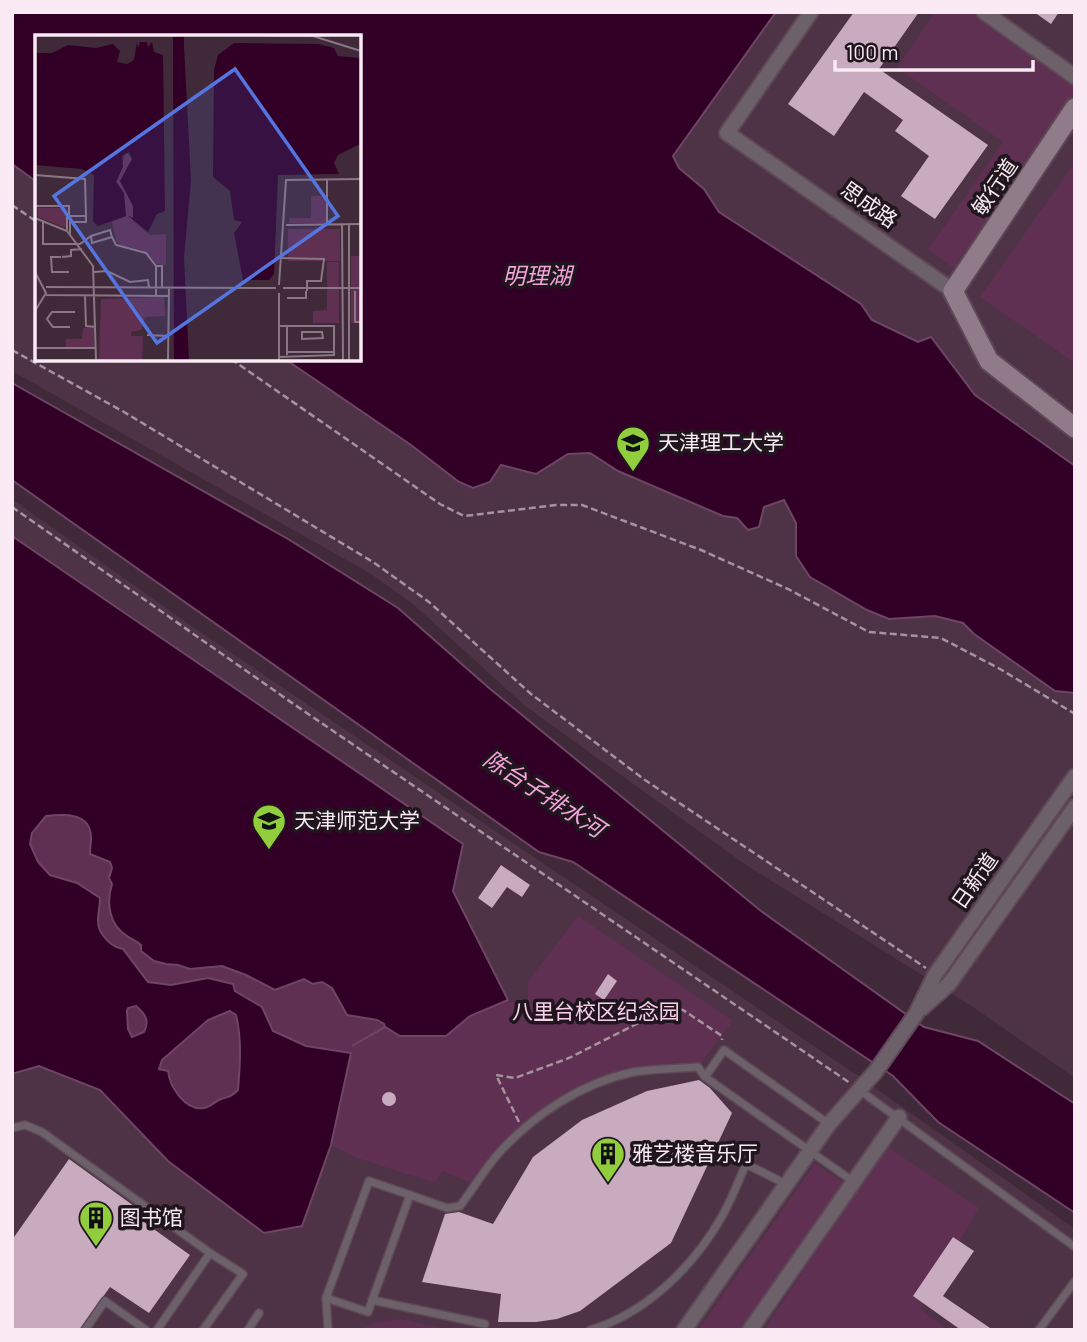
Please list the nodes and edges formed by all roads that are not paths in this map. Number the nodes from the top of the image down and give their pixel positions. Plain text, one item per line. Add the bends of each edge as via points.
1 (811, 12) edge
2 (984, 12) edge
3 (1075, 77) edge
4 (1075, 108) edge
5 (953, 291) junction
6 (1075, 428) edge
7 (1075, 776) edge
8 (1075, 807) edge
9 (916, 1014) junction
10 (705, 1077) junction
11 (858, 1089) junction
12 (900, 1117) junction
13 (829, 1124) junction
14 (12, 1128) edge
15 (721, 1150) dead end
16 (809, 1151) junction
17 (746, 1164) junction
18 (854, 1182) junction
19 (786, 1184) junction
20 (410, 1195) junction
21 (1075, 1247) edge
22 (210, 1253) junction
23 (1075, 1281) edge
24 (327, 1298) junction
25 (372, 1300) junction
26 (259, 1313) dead end
27 (485, 1324) dead end
28 (85, 1330) edge
29 (146, 1330) edge
30 (157, 1330) edge
31 (203, 1330) edge
32 (248, 1330) edge
33 (328, 1330) edge
34 (590, 1330) edge
35 (684, 1330) edge
36 (750, 1330) edge
37 (1039, 1330) edge

1 - 5 street, 思成路 via 727,133
2 - 3 street
4 - 5 street, 敏行道
5 - 6 street, 思成路 via 989,361
7 - 9 street, 日新道 via 935,975
8 - 9 street, 日新道 via 949,984
9 - 11 street, 日新道
10 - 13 lane via 724,1050
10 - 16 lane
10 - 20 lane via 698,1067 634,1072 575,1094 545,1111 498,1154 460,1206 447,1208
11 - 12 lane
11 - 13 street, 日新道
12 - 18 street
12 - 21 lane
13 - 16 street, 日新道
14 - 22 lane via 25,1125 42,1132
15 - 17 lane
16 - 18 lane
16 - 19 street, 日新道
17 - 19 lane
17 - 34 lane via 721,1219 690,1262 637,1307
18 - 36 street
19 - 35 street, 日新道
20 - 24 lane via 369,1181
20 - 25 lane
22 - 30 lane
22 - 31 lane via 243,1275
23 - 37 lane
24 - 25 lane via 368,1312
24 - 33 lane
25 - 27 lane
26 - 32 lane
28 - 29 lane via 105,1301

